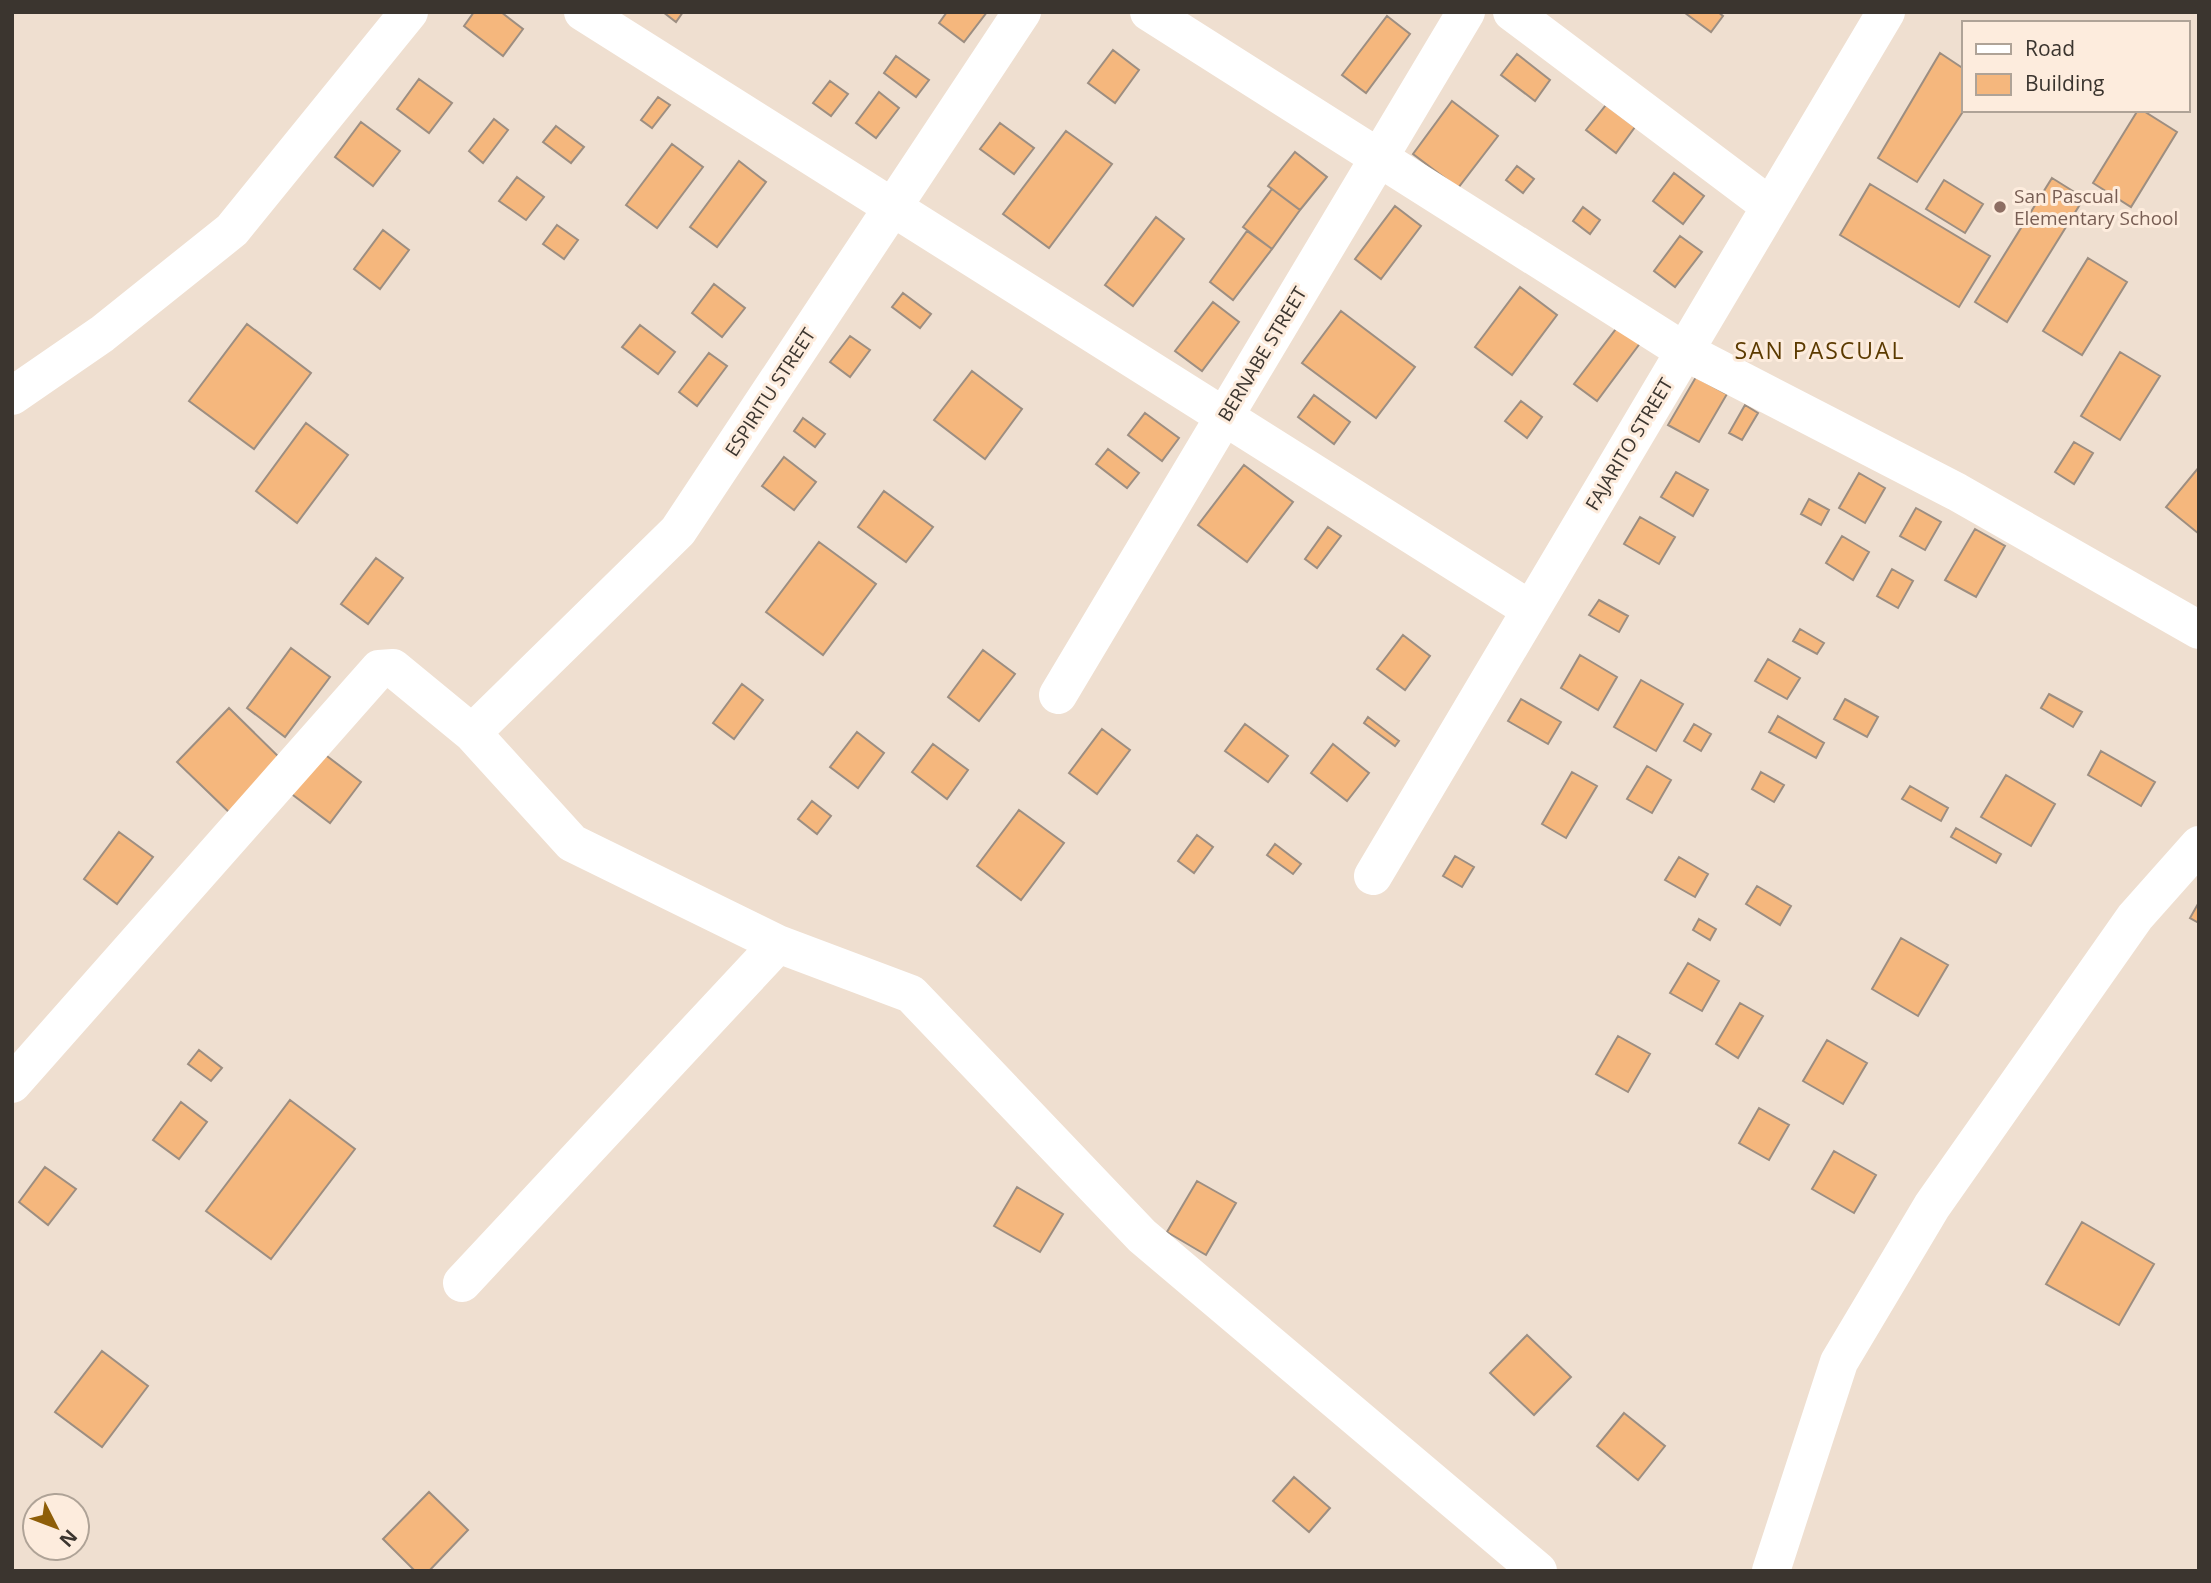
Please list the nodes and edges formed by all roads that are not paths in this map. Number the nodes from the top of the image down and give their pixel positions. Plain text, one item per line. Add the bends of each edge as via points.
1 (409, 12) edge
2 (583, 12) edge
3 (1022, 12) edge
4 (1149, 12) edge
5 (1465, 12) edge
6 (1512, 12) edge
7 (1886, 12) edge
8 (1379, 157) junction
9 (1770, 206) junction
10 (892, 207) junction
11 (1684, 351) junction
12 (12, 396) edge
13 (1224, 417) junction
14 (1531, 610) junction
15 (2199, 630) edge
16 (1058, 695) dead end
17 (472, 733) junction
18 (2199, 845) edge
19 (1373, 876) dead end
20 (778, 944) junction
21 (12, 1084) edge
22 (461, 1283) dead end
23 (1538, 1571) edge
24 (1771, 1571) edge

1 - 12 street via 232,230 102,334
2 - 10 street
3 - 10 street, ESPIRITU STREET
4 - 8 street
5 - 8 street, BERNABE STREET
6 - 9 street
7 - 9 street, FAJARITO STREET
8 - 11 street
8 - 13 street, BERNABE STREET
9 - 11 street, FAJARITO STREET
10 - 13 street
10 - 17 street, ESPIRITU STREET via 678,531
11 - 14 street, FAJARITO STREET
11 - 15 street via 1957,492
13 - 14 street
13 - 16 street, BERNABE STREET
14 - 19 street, FAJARITO STREET
17 - 20 street via 572,843
17 - 21 street via 393,668 379,669
18 - 24 street via 2135,916 1932,1206 1846,1350
20 - 22 street
20 - 23 street via 911,994 1142,1236

